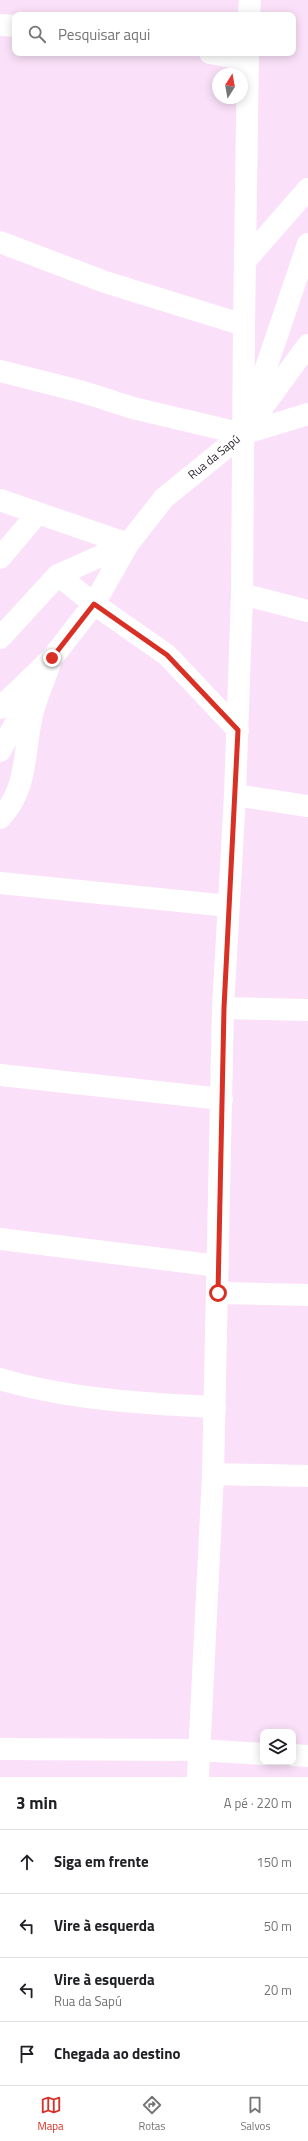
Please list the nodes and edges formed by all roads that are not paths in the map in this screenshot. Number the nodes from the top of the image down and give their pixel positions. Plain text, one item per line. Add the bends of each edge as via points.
1 (250, 0) edge
2 (249, 12) edge
3 (0, 24) edge
4 (12, 26) edge
5 (248, 56) edge
6 (308, 189) edge
7 (0, 242) edge
8 (308, 244) edge
9 (245, 261) junction
10 (244, 325) junction
11 (308, 345) edge
12 (0, 371) edge
13 (308, 414) edge
14 (243, 434) junction
15 (0, 500) edge
16 (38, 513) junction
17 (128, 544) junction
18 (0, 558) edge
19 (58, 574) junction
20 (242, 594) junction
21 (94, 604) junction
22 (308, 611) edge
23 (0, 638) edge
24 (52, 658) junction
25 (0, 708) edge
26 (238, 730) junction
27 (0, 751) edge
28 (235, 795) junction
29 (308, 806) edge
30 (0, 818) edge
31 (0, 883) edge
32 (229, 906) junction
33 (224, 1008) junction
34 (308, 1010) edge
35 (0, 1075) edge
36 (222, 1098) junction
37 (0, 1239) edge
38 (218, 1266) junction
39 (218, 1293) junction
40 (308, 1295) edge
41 (0, 1379) edge
42 (215, 1408) junction
43 (213, 1474) junction
44 (308, 1476) edge
45 (0, 1749) edge
46 (198, 1750) junction
47 (260, 1754) edge
48 (296, 1755) edge
49 (308, 1756) edge
50 (198, 1777) edge

1 - 2 street
3 - 4 street
5 - 9 street
6 - 9 street
7 - 10 street via 105,282
8 - 14 street
9 - 10 street
10 - 14 street
11 - 14 street, Rua da Sapú
12 - 14 street via 83,392 133,408
13 - 14 street
14 - 17 street, Rua da Sapú via 164,498
14 - 20 street
15 - 16 street
16 - 17 street
16 - 18 street
17 - 19 street, Rua da Sapú
17 - 21 street, Rua da Sapú
19 - 21 street
19 - 23 street, Rua da Sapú
20 - 22 street
20 - 26 street
21 - 24 street, Rua da Sapú
21 - 26 street via 167,655
24 - 25 street, Rua da Sapú
24 - 27 street
24 - 30 street via 31,718 22,780 13,802
26 - 28 street
28 - 29 street
28 - 32 street
31 - 32 street
32 - 33 street
33 - 34 street
33 - 36 street
35 - 36 street
36 - 38 street
37 - 38 street
38 - 39 street
39 - 40 street
39 - 42 street
41 - 42 street via 72,1394 147,1404
42 - 43 street
43 - 44 street
43 - 46 street
45 - 46 street
46 - 47 street
46 - 50 street
48 - 49 street

